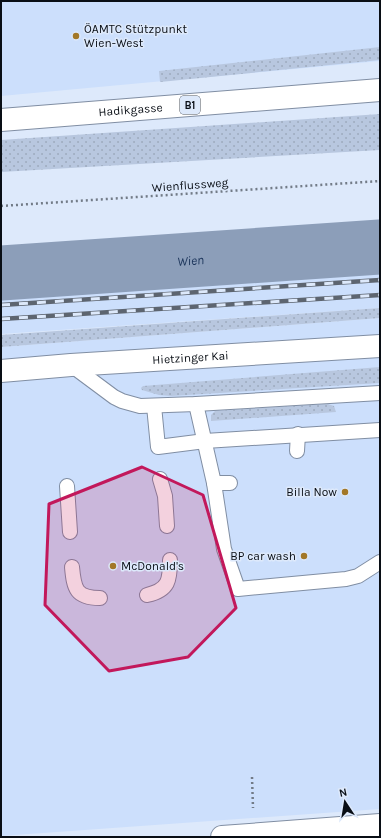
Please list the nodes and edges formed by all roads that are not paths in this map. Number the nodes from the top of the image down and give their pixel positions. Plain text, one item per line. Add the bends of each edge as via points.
1 (380, 90) edge
2 (1, 120) edge
3 (380, 346) edge
4 (71, 365) junction
5 (1, 371) edge
6 (380, 392) edge
7 (196, 404) junction
8 (154, 406) junction
9 (380, 430) edge
10 (298, 434) junction
11 (205, 441) junction
12 (298, 452) dead end
13 (160, 479) dead end
14 (214, 483) junction
15 (230, 483) dead end
16 (67, 486) dead end
17 (167, 526) dead end
18 (70, 532) dead end
19 (170, 560) dead end
20 (380, 562) edge
21 (72, 567) dead end
22 (147, 595) dead end
23 (100, 598) dead end
24 (380, 825) edge
25 (222, 837) edge

1 - 2 main road, Hadikgasse / B1
3 - 4 main road, Hietzinger Kai
4 - 5 main road, Hietzinger Kai
4 - 8 lane via 114,397 136,405
6 - 7 lane
7 - 8 lane
7 - 11 lane
8 - 11 lane via 158,447
9 - 10 lane
10 - 11 lane
10 - 12 lane
11 - 14 lane
13 - 17 lane via 166,496
14 - 15 lane
14 - 20 lane via 224,549 238,589 346,579 358,576
16 - 18 lane
19 - 22 lane via 166,585 162,590
21 - 23 lane via 74,584 81,595
24 - 25 main road

